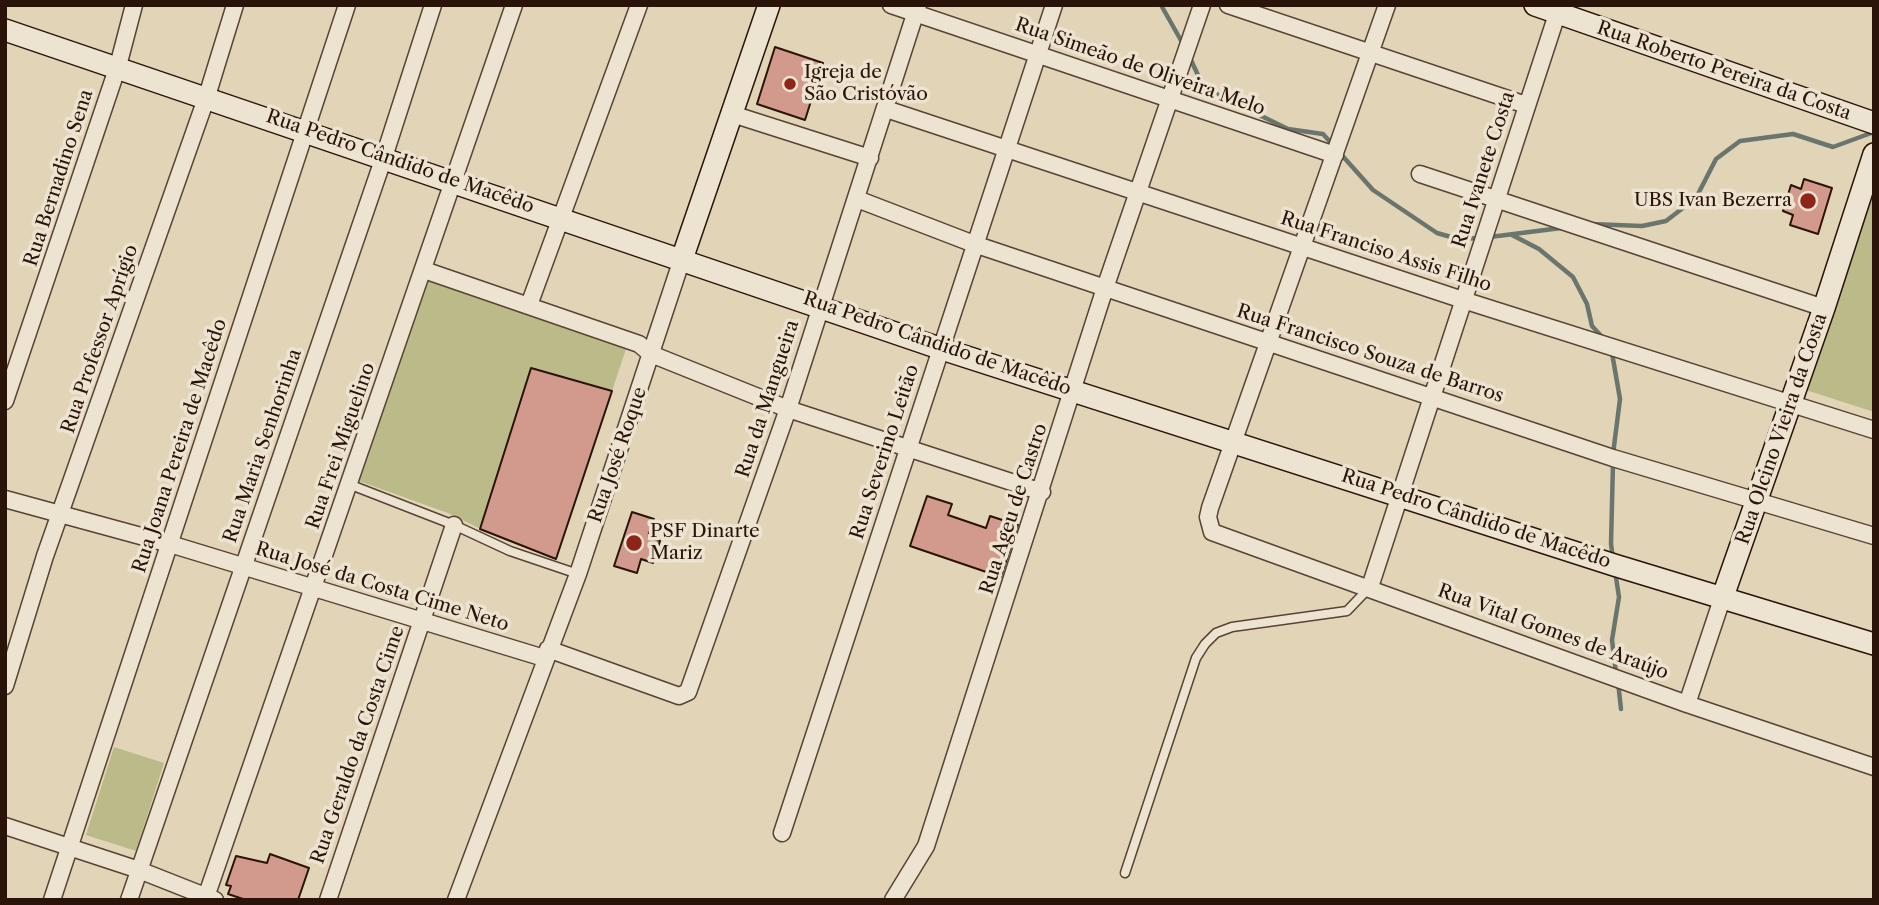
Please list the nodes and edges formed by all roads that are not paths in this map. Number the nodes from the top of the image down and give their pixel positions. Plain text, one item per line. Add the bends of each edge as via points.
1 (134, 5) edge
2 (235, 5) edge
3 (347, 5) edge
4 (433, 5) edge
5 (514, 5) edge
6 (639, 5) edge
7 (769, 5) edge
8 (891, 5) edge
9 (1054, 5) edge
10 (1202, 5) edge
11 (1228, 5) edge
12 (1387, 5) edge
13 (1535, 5) edge
14 (917, 9) edge
15 (1559, 9) edge
16 (5, 30) edge
17 (1370, 53) junction
18 (1037, 55) junction
19 (118, 66) junction
20 (207, 96) junction
21 (1170, 101) junction
22 (1527, 105) junction
23 (886, 109) junction
24 (732, 114) junction
25 (1874, 123) edge
26 (307, 132) junction
27 (1007, 148) junction
28 (1874, 154) edge
29 (1335, 155) junction
30 (384, 157) junction
31 (870, 158) junction
32 (1420, 174) dead end
33 (454, 181) junction
34 (1137, 192) junction
35 (857, 199) junction
36 (1496, 200) junction
37 (563, 218) junction
38 (974, 244) junction
39 (1300, 247) junction
40 (682, 259) junction
41 (424, 270) junction
42 (1105, 288) junction
43 (1463, 300) junction
44 (529, 305) junction
45 (821, 305) junction
46 (1824, 309) junction
47 (1269, 342) junction
48 (942, 349) junction
49 (652, 354) junction
50 (1074, 391) junction
51 (1431, 396) junction
52 (5, 401) edge
53 (1791, 405) junction
54 (788, 409) junction
55 (1874, 430) edge
56 (1235, 441) junction
57 (909, 448) junction
58 (351, 485) junction
59 (1042, 492) junction
60 (1401, 494) junction
61 (5, 499) edge
62 (1756, 500) junction
63 (60, 514) junction
64 (454, 525) junction
65 (1874, 536) edge
66 (170, 544) junction
67 (244, 567) junction
68 (578, 574) junction
69 (315, 587) junction
70 (1370, 587) junction
71 (1722, 599) junction
72 (422, 622) junction
73 (1874, 644) edge
74 (546, 653) junction
75 (693, 684) joint
76 (5, 686) edge
77 (1687, 704) junction
78 (1874, 767) edge
79 (5, 827) edge
80 (782, 833) dead end
81 (69, 848) junction
82 (139, 870) junction
83 (1125, 873) dead end
84 (209, 899) edge
85 (52, 900) edge
86 (129, 900) edge
87 (328, 900) edge
88 (456, 900) edge
89 (893, 900) edge

1 - 19 street, Rua Bernadino Sena
2 - 20 street, Rua Professor Aprígio
3 - 26 street, Rua Joana Pereira de Macêdo
4 - 30 street, Rua Maria Senhorinha
5 - 33 street, Rua Frei Miguelino
6 - 37 street
7 - 24 street, Rua José Roque
8 - 14 street, Rua Simeão de Oliveira Melo
9 - 18 street, Rua Severino Leitão
10 - 21 street, Rua Ageu de Castro
11 - 17 street
12 - 17 street
13 - 15 street, Rua Roberto Pereira da Costa
14 - 18 street, Rua Simeão de Oliveira Melo
14 - 23 street, Rua da Mangueira
15 - 22 street, Rua Ivanete Costa
15 - 25 street, Rua Roberto Pereira da Costa
16 - 19 street, Rua Pedro Cândido de Macêdo
17 - 22 street
17 - 29 street
18 - 21 street, Rua Simeão de Oliveira Melo
18 - 27 street, Rua Severino Leitão
19 - 20 street, Rua Pedro Cândido de Macêdo
19 - 52 street, Rua Bernadino Sena
20 - 26 street, Rua Pedro Cândido de Macêdo
20 - 63 street, Rua Professor Aprígio
21 - 29 street, Rua Simeão de Oliveira Melo
21 - 34 street, Rua Ageu de Castro
22 - 36 street, Rua Ivanete Costa
23 - 27 street, Rua Franciso Assis Filho
23 - 31 street, Rua da Mangueira
24 - 31 street
24 - 40 street, Rua José Roque
26 - 30 street, Rua Pedro Cândido de Macêdo
26 - 66 street, Rua Joana Pereira de Macêdo
27 - 34 street, Rua Franciso Assis Filho
27 - 38 street, Rua Severino Leitão
28 - 46 street, Rua Olcino Vieira da Costa
29 - 39 street
30 - 33 street, Rua Pedro Cândido de Macêdo
30 - 67 street, Rua Maria Senhorinha
31 - 35 street, Rua da Mangueira
32 - 36 street
33 - 37 street, Rua Pedro Cândido de Macêdo
33 - 41 street, Rua Frei Miguelino
34 - 39 street, Rua Franciso Assis Filho
34 - 42 street, Rua Ageu de Castro
35 - 38 street, Rua Francisco Souza de Barros
35 - 45 street, Rua da Mangueira
36 - 43 street, Rua Ivanete Costa
36 - 46 street
37 - 40 street, Rua Pedro Cândido de Macêdo
37 - 44 street
38 - 42 street, Rua Francisco Souza de Barros
38 - 48 street, Rua Severino Leitão
39 - 43 street, Rua Franciso Assis Filho
39 - 47 street
40 - 45 street, Rua Pedro Cândido de Macêdo
40 - 49 street, Rua José Roque
41 - 44 street
41 - 58 street, Rua Frei Miguelino
42 - 47 street, Rua Francisco Souza de Barros
42 - 50 street, Rua Ageu de Castro
43 - 51 street, Rua Ivanete Costa
43 - 53 street, Rua Franciso Assis Filho
44 - 49 street via 639,344
45 - 48 street, Rua Pedro Cândido de Macêdo
45 - 54 street, Rua da Mangueira
46 - 53 street, Rua Olcino Vieira da Costa
47 - 51 street, Rua Francisco Souza de Barros
47 - 56 street
48 - 50 street, Rua Pedro Cândido de Macêdo
48 - 57 street, Rua Severino Leitão
49 - 54 street
49 - 68 street, Rua José Roque
50 - 56 street, Rua Pedro Cândido de Macêdo
50 - 59 street, Rua Ageu de Castro
51 - 60 street, Rua Ivanete Costa
51 - 62 street, Rua Francisco Souza de Barros via 1613,458
53 - 55 street, Rua Franciso Assis Filho
53 - 62 street, Rua Olcino Vieira da Costa
54 - 57 street
54 - 75 street, Rua da Mangueira
56 - 60 street, Rua Pedro Cândido de Macêdo
56 - 70 street, Rua Vital Gomes de Araújo via 1210,508 1209,524 1218,536
57 - 59 street
57 - 80 street, Rua Severino Leitão
58 - 64 lane
58 - 69 street, Rua Frei Miguelino
59 - 89 street, Rua Ageu de Castro via 926,845
60 - 70 street, Rua Ivanete Costa
60 - 71 street, Rua Pedro Cândido de Macêdo
61 - 63 street, Rua José da Costa Cime Neto
62 - 65 street, Rua Francisco Souza de Barros
62 - 71 street, Rua Olcino Vieira da Costa
63 - 66 street, Rua José da Costa Cime Neto
63 - 76 street, Rua Professor Aprígio
64 - 68 lane via 510,551
64 - 72 street, Rua Geraldo da Costa Cime
66 - 67 street, Rua José da Costa Cime Neto
66 - 81 street, Rua Joana Pereira de Macêdo
67 - 69 street, Rua José da Costa Cime Neto
67 - 82 street, Rua Maria Senhorinha
68 - 74 street, Rua José Roque
69 - 72 street, Rua José da Costa Cime Neto
69 - 84 street, Rua Frei Miguelino
70 - 77 street, Rua Vital Gomes de Araújo
70 - 83 lane via 1347,611 1231,627 1205,644 1196,658
71 - 73 street, Rua Pedro Cândido de Macêdo
71 - 77 street, Rua Olcino Vieira da Costa
72 - 74 street, Rua José da Costa Cime Neto
72 - 87 street, Rua Geraldo da Costa Cime
74 - 75 street, Rua José da Costa Cime Neto via 679,696 686,695
74 - 88 street, Rua José Roque
77 - 78 street, Rua Vital Gomes de Araújo
79 - 81 street
81 - 82 street
81 - 85 street, Rua Joana Pereira de Macêdo
82 - 84 street
82 - 86 street, Rua Maria Senhorinha

